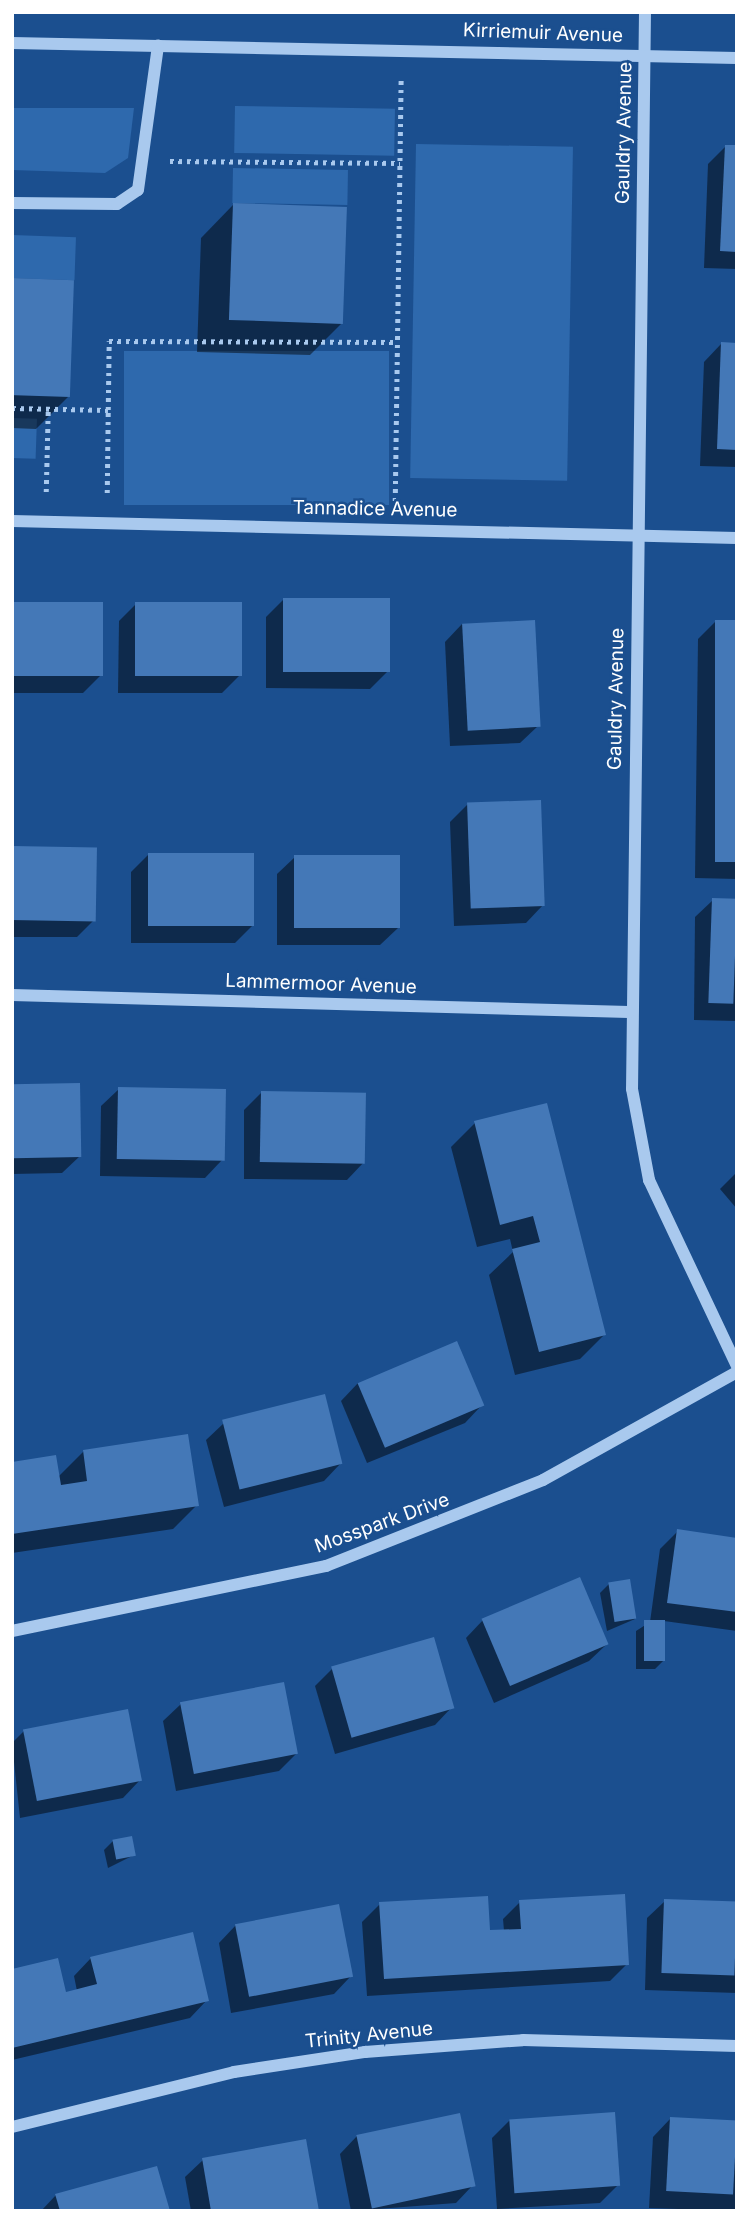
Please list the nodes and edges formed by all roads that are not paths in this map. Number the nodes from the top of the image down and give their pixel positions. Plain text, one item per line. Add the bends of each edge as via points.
1 (645, 12) edge
2 (12, 43) edge
3 (158, 45) junction
4 (644, 55) junction
5 (737, 58) edge
6 (12, 203) edge
7 (12, 521) edge
8 (639, 531) junction
9 (737, 538) edge
10 (12, 995) edge
11 (629, 1012) junction
12 (737, 1366) edge
13 (737, 1372) edge
14 (12, 1631) edge
15 (737, 2046) edge
16 (12, 2127) edge

1 - 4 street, Gauldry Avenue
2 - 3 street, Kirriemuir Avenue
3 - 4 street, Kirriemuir Avenue
3 - 6 street via 147,161 138,191 117,204
4 - 5 street, Kirriemuir Avenue
4 - 8 street, Gauldry Avenue
7 - 8 street, Tannadice Avenue
8 - 9 street, Tannadice Avenue
8 - 11 street, Gauldry Avenue
10 - 11 street, Lammermoor Avenue
11 - 12 street, Gauldry Avenue via 632,1089 649,1180
13 - 14 street, Mosspark Drive via 543,1480 326,1566
15 - 16 street, Trinity Avenue via 523,2040 365,2052 234,2072

